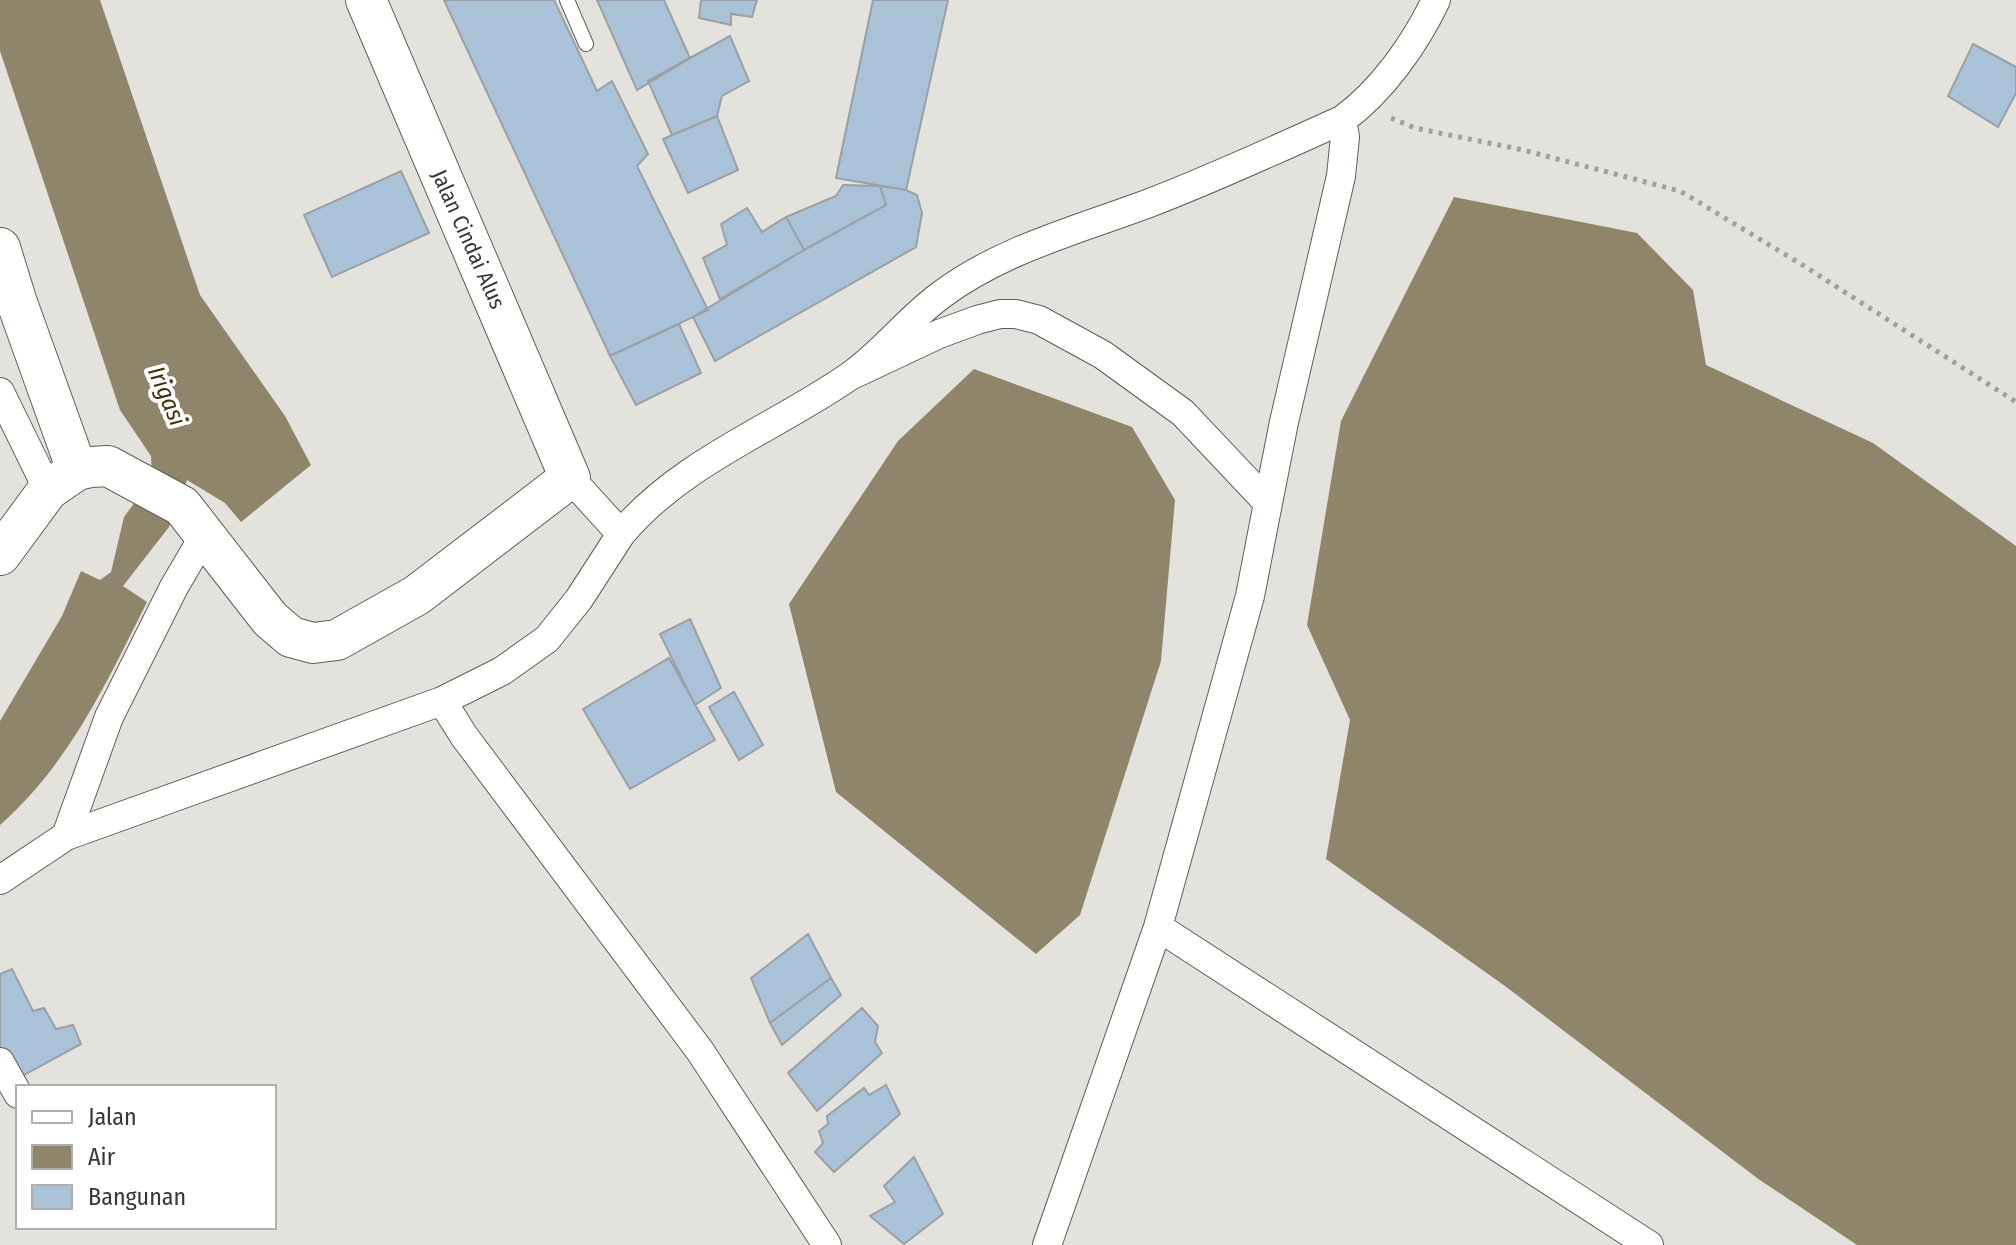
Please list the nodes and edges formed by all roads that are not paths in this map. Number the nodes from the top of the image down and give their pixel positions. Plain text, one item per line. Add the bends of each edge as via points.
1 (366, 0) edge
2 (567, 0) edge
3 (1436, 0) edge
4 (586, 44) dead end
5 (1352, 113) junction
6 (0, 248) edge
7 (852, 375) junction
8 (0, 392) edge
9 (78, 475) junction
10 (570, 478) junction
11 (1268, 503) junction
12 (194, 520) junction
13 (621, 534) junction
14 (0, 555) edge
15 (442, 701) junction
16 (66, 836) junction
17 (0, 880) edge
18 (1158, 927) junction
19 (0, 1062) edge
20 (16, 1090) edge
21 (827, 1245) edge
22 (1047, 1245) edge
23 (1649, 1245) edge

1 - 10 street, Jalan Cindai Alus
2 - 4 lane
3 - 5 street via 1420,33
5 - 7 street via 1196,185 1007,256 941,294
5 - 11 street
6 - 9 street
7 - 11 street via 977,320 1016,314 1039,320 1103,355 1183,413
7 - 13 street via 660,494
8 - 9 street
9 - 12 street
9 - 14 street
10 - 12 street via 417,595 337,640 313,643 291,637 270,619
10 - 13 street
11 - 18 street via 1250,596
12 - 16 street via 174,587 109,717
13 - 15 street via 547,639 502,671
15 - 16 street
15 - 21 street via 700,1051
16 - 17 street
18 - 22 street
18 - 23 street
19 - 20 street

